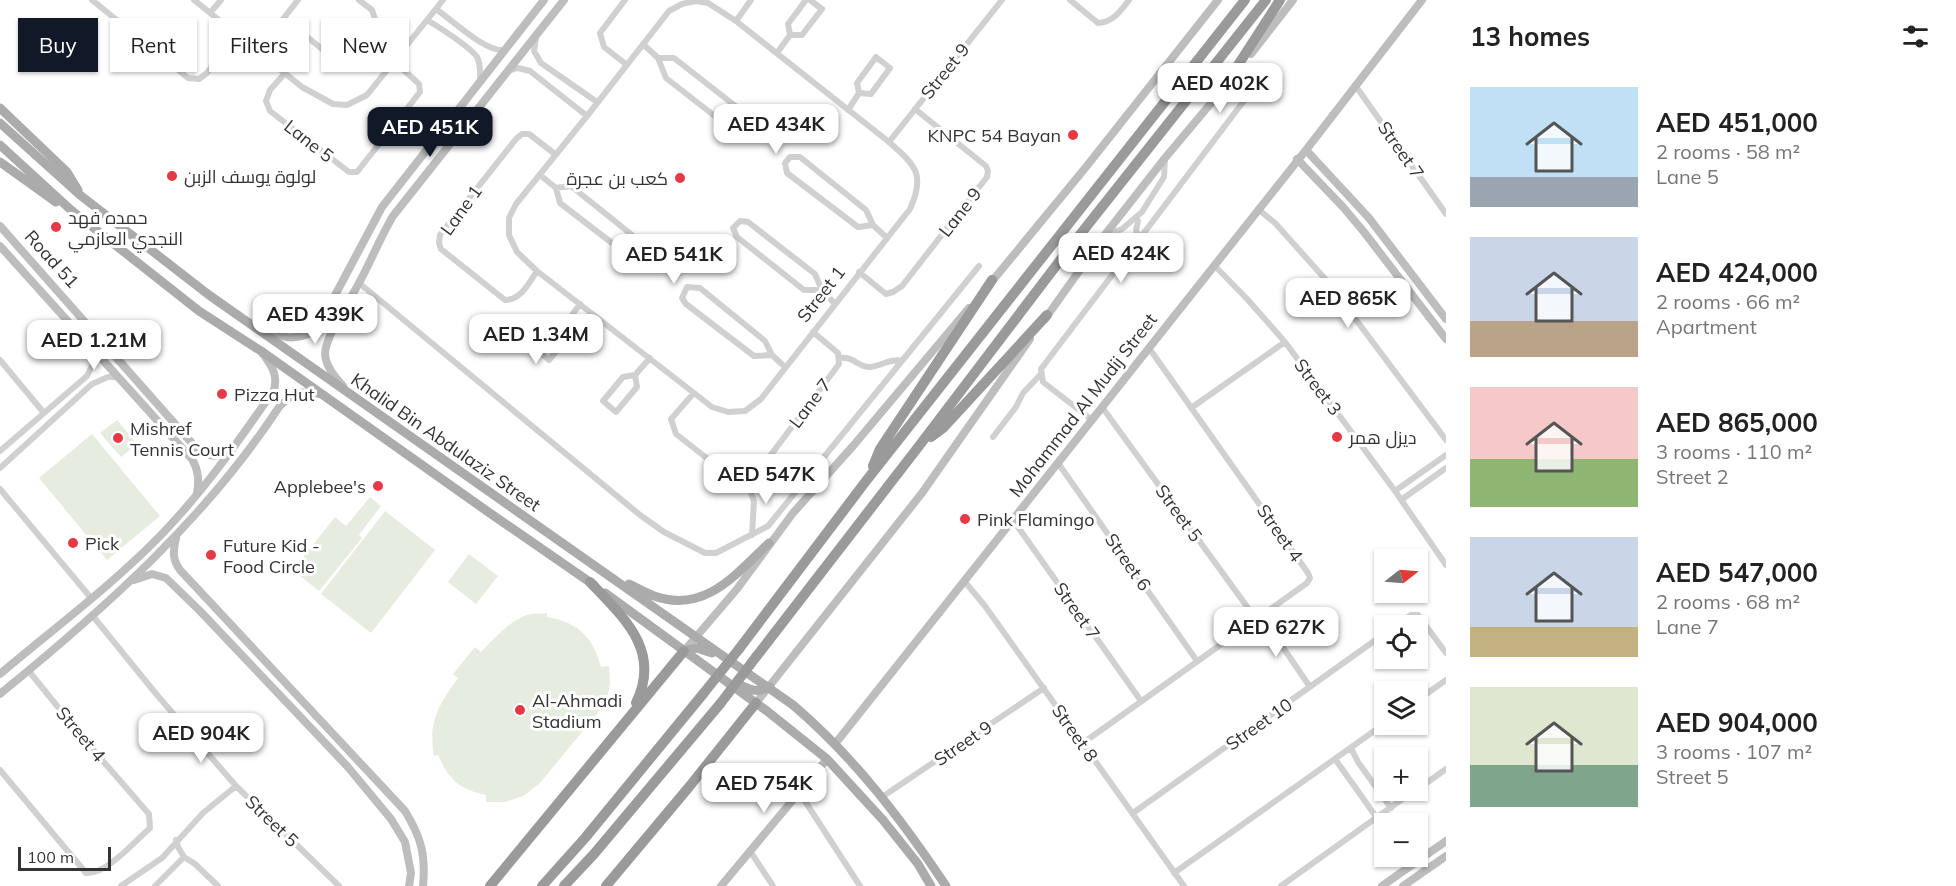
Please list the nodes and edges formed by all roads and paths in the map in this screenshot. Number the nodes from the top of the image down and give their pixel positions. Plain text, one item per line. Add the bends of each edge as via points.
1 (92, 0) edge
2 (194, 0) edge
3 (221, 0) edge
4 (298, 0) edge
5 (359, 0) edge
6 (443, 0) edge
7 (544, 0) edge
8 (564, 0) edge
9 (625, 0) edge
10 (751, 0) edge
11 (808, 0) edge
12 (1002, 0) edge
13 (1070, 0) edge
14 (1129, 0) edge
15 (1218, 0) edge
16 (1245, 0) edge
17 (1266, 0) edge
18 (1280, 0) edge
19 (1293, 0) edge
20 (1422, 0) edge
21 (436, 9) junction
22 (210, 13) junction
23 (216, 18) edge
24 (284, 18) edge
25 (428, 20) junction
26 (735, 21) junction
27 (538, 33) junction
28 (790, 35) junction
29 (309, 39) edge
30 (409, 42) edge
31 (643, 44) junction
32 (505, 50) junction
33 (777, 53) junction
34 (658, 58) junction
35 (627, 65) junction
36 (209, 70) edge
37 (385, 72) edge
38 (405, 72) edge
39 (506, 72) junction
40 (285, 73) joint
41 (480, 81) junction
42 (1355, 86) junction
43 (859, 93) junction
44 (1220, 93) junction
45 (597, 102) junction
46 (1243, 102) dead end
47 (0, 108) edge
48 (915, 109) junction
49 (848, 111) junction
50 (587, 116) junction
51 (0, 123) edge
52 (441, 134) junction
53 (452, 142) junction
54 (889, 142) junction
55 (0, 145) edge
56 (1306, 150) junction
57 (555, 154) junction
58 (424, 155) junction
59 (1165, 158) junction
60 (1297, 159) junction
61 (0, 162) edge
62 (434, 165) junction
63 (540, 175) junction
64 (556, 188) junction
65 (80, 195) junction
66 (1258, 209) junction
67 (71, 210) junction
68 (1446, 214) edge
69 (1136, 218) junction
70 (873, 225) junction
71 (0, 226) edge
72 (1104, 236) junction
73 (887, 238) junction
74 (1140, 240) junction
75 (0, 246) edge
76 (27, 256) junction
77 (17, 265) junction
78 (35, 265) junction
79 (1214, 265) junction
80 (979, 266) dead end
81 (537, 271) junction
82 (859, 272) junction
83 (25, 274) junction
84 (992, 280) junction
85 (359, 283) junction
86 (822, 290) junction
87 (580, 304) junction
88 (835, 304) junction
89 (229, 310) junction
90 (1047, 315) junction
91 (1446, 319) edge
92 (567, 322) junction
93 (321, 323) junction
94 (333, 332) junction
95 (813, 332) junction
96 (1446, 339) edge
97 (1285, 342) junction
98 (1149, 348) junction
99 (94, 351) junction
100 (261, 351) junction
101 (772, 355) junction
102 (650, 358) junction
103 (839, 358) junction
104 (0, 360) edge
105 (902, 361) junction
106 (785, 367) junction
107 (1041, 374) junction
108 (635, 375) junction
109 (87, 376) junction
110 (118, 377) junction
111 (92, 384) junction
112 (693, 394) junction
113 (325, 395) junction
114 (350, 396) junction
115 (1102, 406) junction
116 (262, 407) junction
117 (1191, 408) junction
118 (44, 412) junction
119 (274, 416) junction
120 (1092, 420) junction
121 (180, 430) junction
122 (993, 437) dead end
123 (173, 438) junction
124 (1446, 440) edge
125 (919, 446) junction
126 (232, 450) junction
127 (0, 451) edge
128 (1446, 455) edge
129 (1058, 463) junction
130 (0, 468) edge
131 (1446, 468) edge
132 (746, 480) junction
133 (866, 481) junction
134 (0, 489) edge
135 (1395, 491) junction
136 (197, 494) junction
137 (491, 495) junction
138 (1401, 500) junction
139 (484, 509) junction
140 (1013, 520) junction
141 (752, 535) junction
142 (176, 537) junction
143 (769, 543) junction
144 (1446, 565) edge
145 (602, 571) junction
146 (131, 581) junction
147 (590, 582) junction
148 (964, 582) junction
149 (91, 598) junction
150 (209, 602) junction
151 (200, 611) junction
152 (92, 615) junction
153 (1258, 617) junction
154 (1428, 629) edge
155 (696, 636) junction
156 (1374, 641) edge
157 (684, 651) junction
158 (1446, 653) edge
159 (1197, 661) junction
160 (28, 670) junction
161 (712, 672) junction
162 (0, 674) edge
163 (751, 674) junction
164 (1446, 680) edge
165 (770, 687) junction
166 (1310, 687) junction
167 (1044, 688) junction
168 (0, 693) edge
169 (1428, 693) edge
170 (1141, 701) junction
171 (756, 703) junction
172 (626, 723) junction
173 (1374, 731) edge
174 (1083, 743) junction
175 (836, 744) junction
176 (346, 747) junction
177 (1351, 748) junction
178 (337, 757) junction
179 (356, 757) junction
180 (827, 759) junction
181 (1335, 759) junction
182 (346, 766) junction
183 (1446, 769) edge
184 (0, 770) edge
185 (1428, 782) edge
186 (236, 786) junction
187 (799, 792) junction
188 (882, 797) junction
189 (1400, 801) edge
190 (1390, 808) junction
191 (1133, 813) junction
192 (1384, 813) edge
193 (1374, 814) edge
194 (1374, 820) edge
195 (176, 840) junction
196 (1446, 841) edge
197 (750, 851) junction
198 (1446, 856) edge
199 (184, 857) junction
200 (1174, 873) junction
201 (121, 886) edge
202 (155, 886) edge
203 (218, 886) edge
204 (339, 886) edge
205 (409, 886) edge
206 (423, 886) edge
207 (490, 886) edge
208 (542, 886) edge
209 (564, 886) edge
210 (606, 886) edge
211 (721, 886) edge
212 (773, 886) edge
213 (860, 886) edge
214 (931, 886) edge
215 (946, 886) edge
216 (1184, 886) edge
217 (1281, 886) edge
218 (1382, 886) edge
219 (1403, 886) edge

1 - 36 street via 188,78 199,79
2 - 22 street
3 - 22 street
4 - 24 street
5 - 29 street via 372,10 375,19 349,55 333,58
6 - 21 street
7 - 32 street
8 - 27 street
9 - 35 street via 600,33 604,47
10 - 26 street
11 - 28 street via 788,24
11 - 28 street via 822,9 802,35
12 - 48 street, Street 9
13 - 14 street via 1098,23 1118,15
15 - 84 street
16 - 133 highway
17 - 125 highway
18 - 44 highway
19 - 44 street
20 - 42 street, Mohammad Al Mudij Street
21 - 25 street
21 - 32 street via 489,48
22 - 23 street
25 - 30 street
25 - 41 street via 477,57
26 - 31 street, Street 1 via 708,3 682,4 669,11
26 - 33 street, Street 1
27 - 39 street
27 - 45 street via 534,51 541,63
28 - 33 street
31 - 34 street
31 - 35 street, Street 1
32 - 41 street
33 - 49 street, Street 1
34 - 34 street via 666,78 730,128 739,128 744,121 743,112 674,58
35 - 45 street, Street 1
37 - 40 street via 367,95 347,105 333,104
38 - 40 street, Lane 5 via 419,84 420,92 357,172 349,172 270,111 266,101 270,90
39 - 50 street via 518,68 530,71
39 - 53 street
41 - 52 street
42 - 56 street, Mohammad Al Mudij Street
42 - 68 street, Street 7
43 - 43 street via 857,83 876,57 890,68 870,94
43 - 49 street
44 - 59 street
45 - 50 street, Street 1
46 - 74 street
47 - 65 main road via 67,171
48 - 54 street, Street 9
48 - 82 street, Lane 9 via 986,166 987,177 902,286 885,294
49 - 54 street, Street 1
50 - 57 street, Street 1
51 - 65 main road, Khalid Bin Abdulaziz Street
52 - 53 street via 439,148
52 - 58 street
53 - 62 street
54 - 73 street, Street 1 via 913,164 918,181 910,210
55 - 67 main road, Khalid Bin Abdulaziz Street
56 - 60 street, Mohammad Al Mudij Street
56 - 91 street via 1369,218
57 - 63 street, Street 1
57 - 81 street, Lane 1 via 530,134 522,134 440,235 441,249 505,300 518,297
58 - 62 street via 430,155
58 - 93 street via 382,207
59 - 69 street via 1164,177
59 - 72 street
60 - 66 street, Mohammad Al Mudij Street
60 - 96 street via 1357,224
61 - 67 main road
62 - 85 street via 393,216
63 - 64 street
63 - 81 street, Street 1 via 509,218 509,235 517,252
64 - 64 street via 560,203 630,257 644,251 642,243 571,186
65 - 89 main road, Khalid Bin Abdulaziz Street
66 - 79 street, Mohammad Al Mudij Street
66 - 124 street via 1328,281
67 - 100 main road, Khalid Bin Abdulaziz Street via 199,311
69 - 72 street
69 - 74 street
70 - 70 street via 866,210 800,157 790,157 785,163 788,173 858,227
70 - 73 street
71 - 76 street, Road 51
72 - 90 street
73 - 82 street, Street 1
74 - 107 street
75 - 77 street, Road 51
76 - 77 street
76 - 78 street, Road 51
77 - 83 street, Road 51
78 - 83 street
78 - 121 street, Road 51
79 - 97 street, Street 3
79 - 98 street, Mohammad Al Mudij Street
80 - 105 street
81 - 87 street, Street 1
82 - 88 street, Street 1
83 - 99 street, Road 51
84 - 133 highway via 880,449
84 - 143 street
85 - 94 street
85 - 141 street via 664,532 705,553 716,553
86 - 86 street via 815,274 748,222 740,221 733,228 737,237 804,290
86 - 88 street
87 - 92 street
87 - 102 street, Street 1
88 - 95 street, Street 1
89 - 93 street via 281,338 306,335 316,331
89 - 114 main road, Khalid Bin Abdulaziz Street
90 - 125 highway via 944,428
90 - 165 street via 922,493
92 - 92 street via 556,324 536,349 549,360 570,334
93 - 94 street via 323,334
94 - 114 street via 325,357 330,371
95 - 103 street, Lane 7 via 838,352
95 - 106 street, Street 1
97 - 117 street, Street 3
97 - 135 street, Street 3
98 - 115 street, Mohammad Al Mudij Street
98 - 117 street, Street 4
99 - 109 street
99 - 110 street, Road 51
100 - 113 main road, Khalid Bin Abdulaziz Street
100 - 116 street via 277,382
101 - 101 street via 765,341 700,288 687,286 682,298 686,304 754,356
101 - 106 street
102 - 108 street
102 - 112 street, Street 1
103 - 105 street via 848,357 867,368 895,359
103 - 132 street, Lane 7 via 839,364 754,476
104 - 118 street
105 - 141 street via 768,526
106 - 112 street, Street 1 via 762,399 745,411 728,412 712,407
107 - 120 street via 1043,382
107 - 122 street
108 - 108 street via 623,377 603,401 616,412 637,387
109 - 111 street
109 - 118 street
110 - 111 street
110 - 123 street, Road 51
111 - 130 street
112 - 132 street via 671,419 676,434 736,481
113 - 119 street via 302,391 291,395
113 - 139 main road, Khalid Bin Abdulaziz Street
114 - 137 main road, Khalid Bin Abdulaziz Street
115 - 120 street, Mohammad Al Mudij Street
115 - 153 street, Street 5
116 - 119 street via 272,406
116 - 126 street
117 - 153 street, Street 4 via 1310,576
118 - 127 street
119 - 142 street via 205,506
120 - 129 street, Mohammad Al Mudij Street
121 - 123 street
121 - 126 street, Road 51 via 207,456
123 - 136 street, Road 51 via 198,471
125 - 209 highway, bridge via 720,704
126 - 136 street
128 - 135 street
129 - 140 street, Mohammad Al Mudij Street
129 - 159 street, Street 6
131 - 138 street
132 - 141 street via 754,501
133 - 208 highway, bridge via 739,649
134 - 149 street
135 - 138 street, Street 3
136 - 149 street via 159,537
137 - 139 main road via 492,507
137 - 145 main road, Khalid Bin Abdulaziz Street
138 - 144 street, Street 3
139 - 147 main road, Khalid Bin Abdulaziz Street
140 - 148 street, Mohammad Al Mudij Street
140 - 170 street, Street 7
142 - 146 street
142 - 150 street via 175,562
143 - 145 main road via 726,584 709,594 682,600 654,596
143 - 155 street via 737,589
145 - 155 main road, Khalid Bin Abdulaziz Street
146 - 151 street via 153,574 166,578
146 - 152 street
147 - 157 main road, Khalid Bin Abdulaziz Street
147 - 172 highway via 632,629 642,651 641,692
148 - 167 street, Street 8 via 986,606
148 - 175 street, Mohammad Al Mudij Street
149 - 162 street
150 - 151 street
150 - 176 street
151 - 178 street
152 - 160 street
152 - 186 street, Street 5
153 - 159 street, Street 4
153 - 166 street, Street 5
154 - 158 street
155 - 157 street
155 - 163 main road, Khalid Bin Abdulaziz Street
156 - 166 street, Street 10
157 - 161 main road, Khalid Bin Abdulaziz Street
157 - 163 main road via 702,648
157 - 172 highway
159 - 170 street, Street 4
160 - 168 street
160 - 184 street, Street 4 via 149,814 150,828 104,868 94,874 86,873
161 - 165 main road via 749,689 761,691
161 - 171 main road, Khalid Bin Abdulaziz Street
163 - 165 main road, Khalid Bin Abdulaziz Street
164 - 169 street
165 - 171 street
165 - 175 main road, Khalid Bin Abdulaziz Street
166 - 191 street, Street 10
167 - 174 street, Street 8
167 - 188 street, Street 9
170 - 174 street, Street 4
171 - 180 main road, Khalid Bin Abdulaziz Street
171 - 210 highway
172 - 207 highway
173 - 177 street
174 - 191 street, Street 8
175 - 188 main road, Khalid Bin Abdulaziz Street
176 - 178 street
176 - 179 street
177 - 181 street
177 - 190 street
178 - 182 street
179 - 182 street
179 - 206 street via 405,811 417,831 425,859
180 - 187 street
180 - 214 main road, Khalid Bin Abdulaziz Street via 883,820
181 - 193 street
181 - 200 street
182 - 205 street via 391,819 405,842 411,873
183 - 185 street
186 - 195 street
186 - 204 street, Street 5
187 - 197 street
187 - 213 street
188 - 215 main road, Khalid Bin Abdulaziz Street
189 - 190 street
190 - 192 street
191 - 200 street, Street 8
194 - 217 street
195 - 199 street
195 - 201 street via 162,858
196 - 218 street
197 - 211 street
197 - 212 street
198 - 219 street
199 - 202 street
199 - 203 street
200 - 216 street, Street 8

